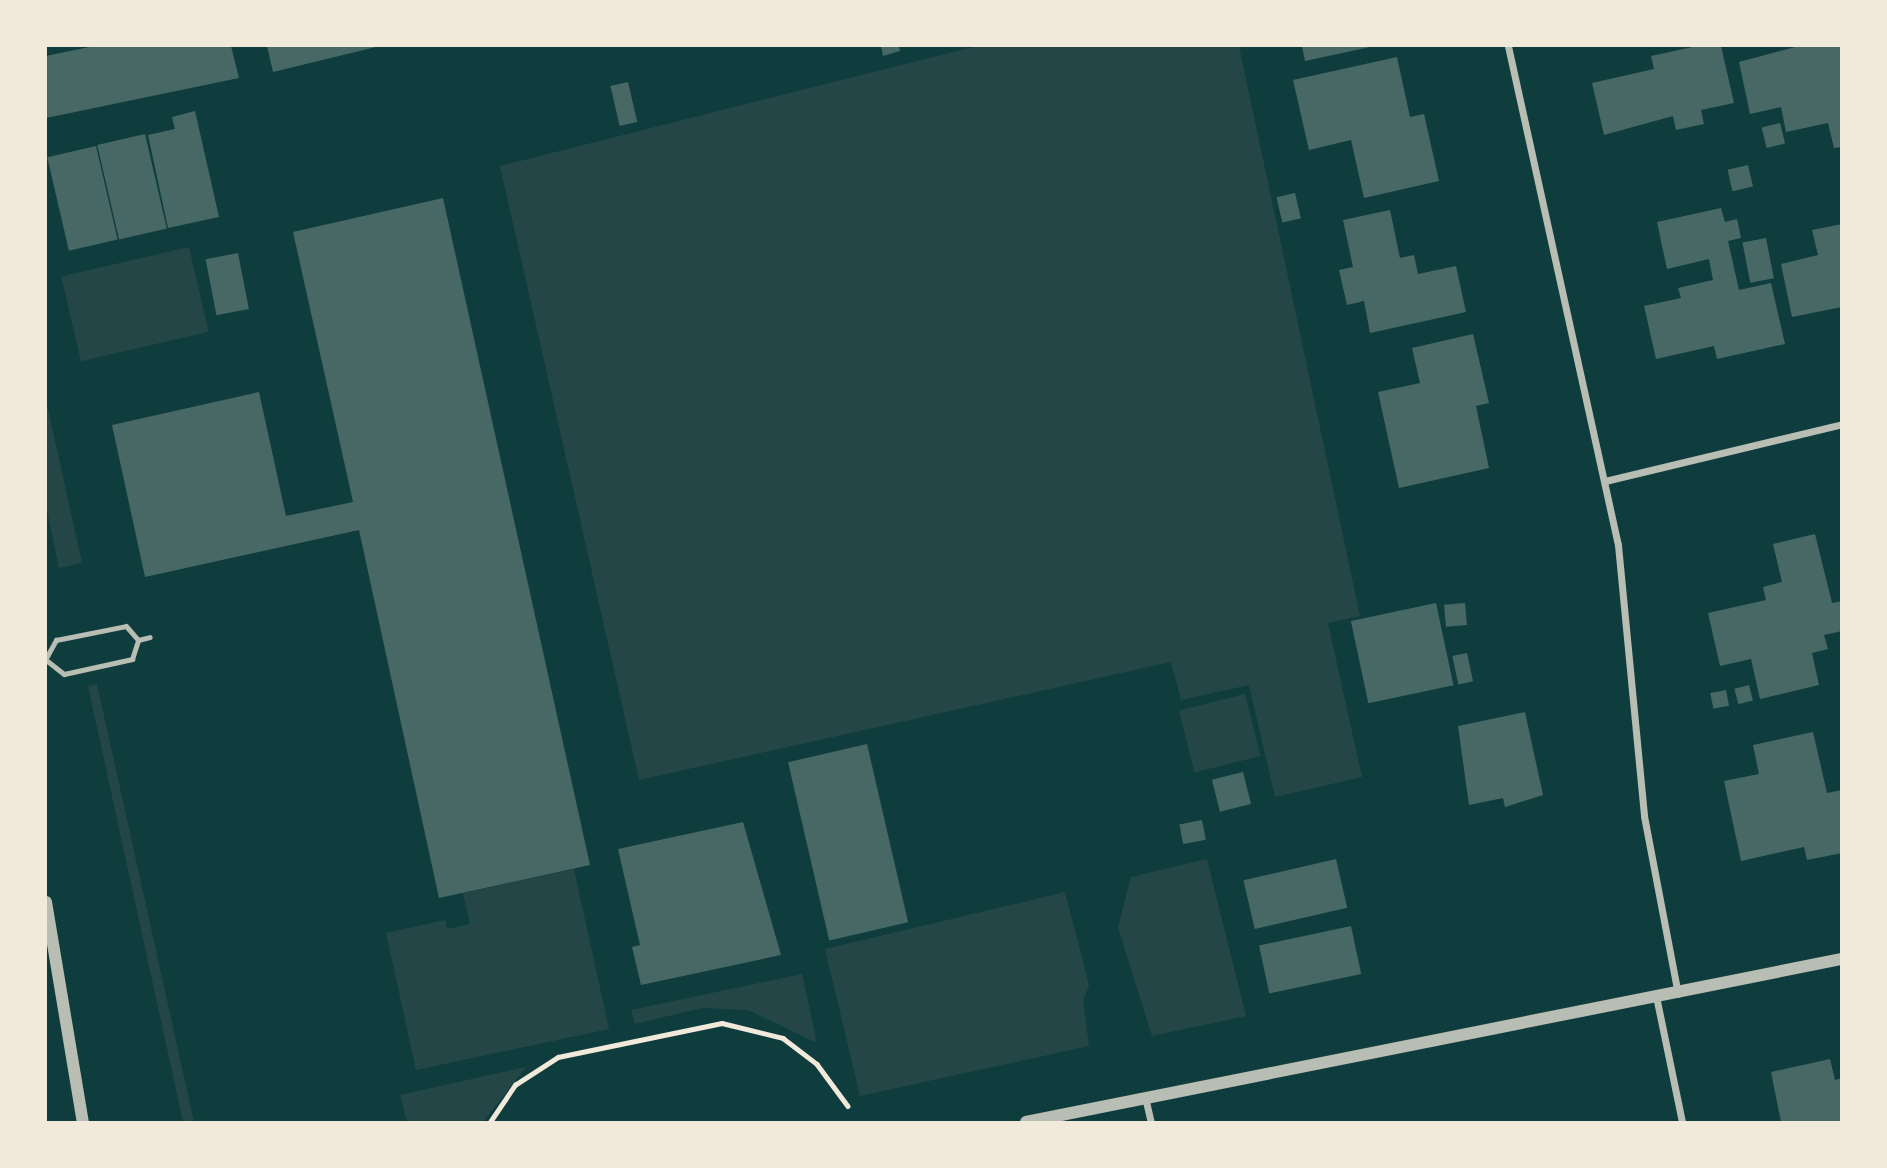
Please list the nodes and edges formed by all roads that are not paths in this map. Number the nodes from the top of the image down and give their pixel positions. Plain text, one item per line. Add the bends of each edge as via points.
1 (1508, 46) edge
2 (1842, 424) edge
3 (1605, 481) junction
4 (150, 637) dead end
5 (138, 640) junction
6 (46, 659) edge
7 (46, 902) edge
8 (1842, 959) edge
9 (1678, 996) junction
10 (1657, 1001) junction
11 (1145, 1096) junction
12 (83, 1122) edge
13 (1026, 1122) edge
14 (1151, 1122) edge
15 (1682, 1122) edge

1 - 3 street
2 - 3 street
3 - 9 street via 1629,608 1648,842
4 - 5 lane
5 - 6 lane via 126,626 56,640
5 - 6 lane via 132,659 64,674
7 - 12 street
8 - 9 street
9 - 10 street
10 - 11 street
10 - 15 street
11 - 13 street
11 - 14 street

